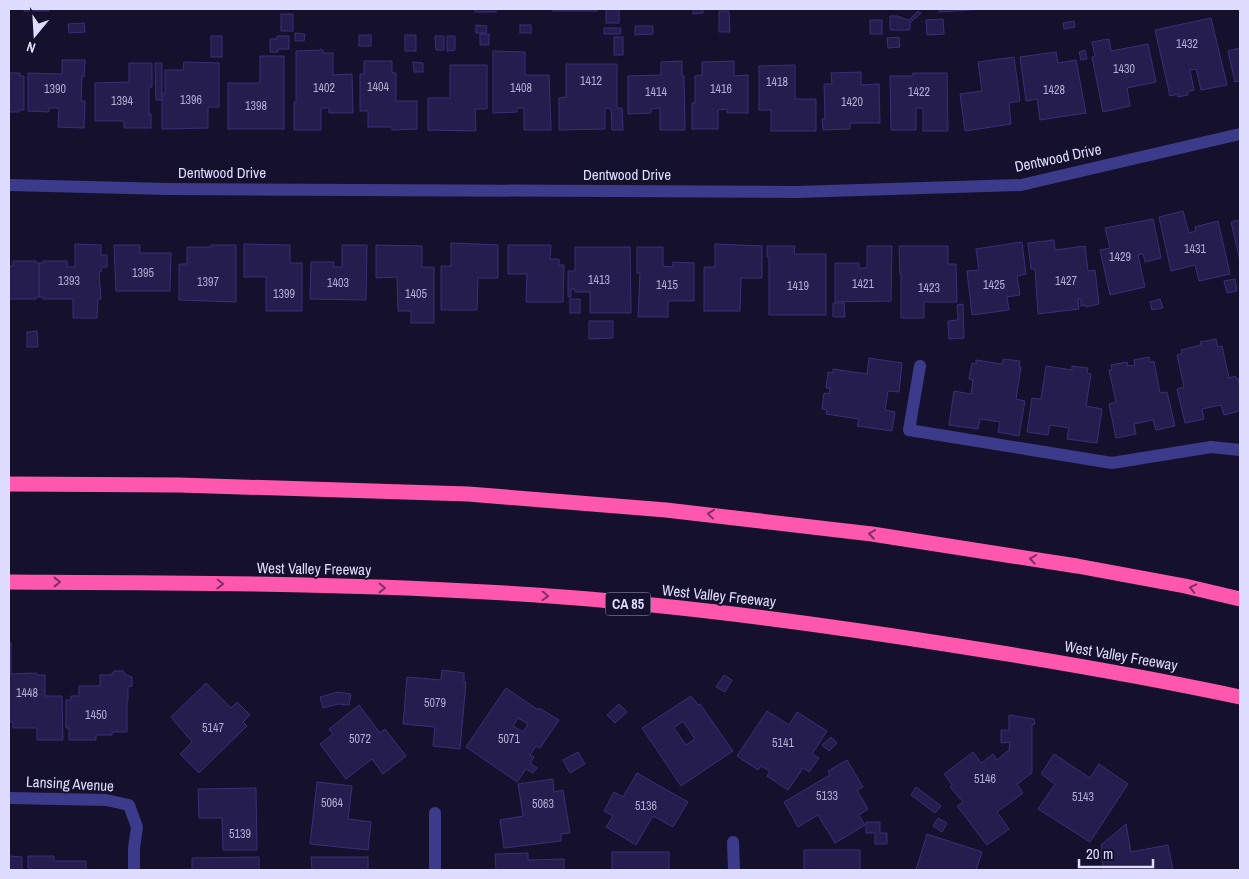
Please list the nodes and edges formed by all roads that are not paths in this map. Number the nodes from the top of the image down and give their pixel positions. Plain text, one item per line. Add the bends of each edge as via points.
1 (1240, 134) edge
2 (9, 185) edge
3 (920, 366) dead end
4 (1240, 450) edge
5 (9, 484) edge
6 (9, 582) edge
7 (1240, 599) edge
8 (1240, 697) edge
9 (9, 798) edge
10 (435, 813) dead end
11 (733, 842) dead end
12 (134, 870) edge
13 (436, 870) edge
14 (734, 870) edge

1 - 2 street, Dentwood Drive via 1021,185 796,192 178,190
3 - 4 street via 909,430 1112,463 1211,447
7 -> 5 highway via 1077,566 882,536 666,510 468,494 179,485
6 -> 8 highway, West Valley Freeway / CA 85 via 398,588 564,597 735,614 890,635 1153,678
9 - 12 street, Lansing Avenue via 106,800 129,805 137,827
10 - 13 street
11 - 14 street

